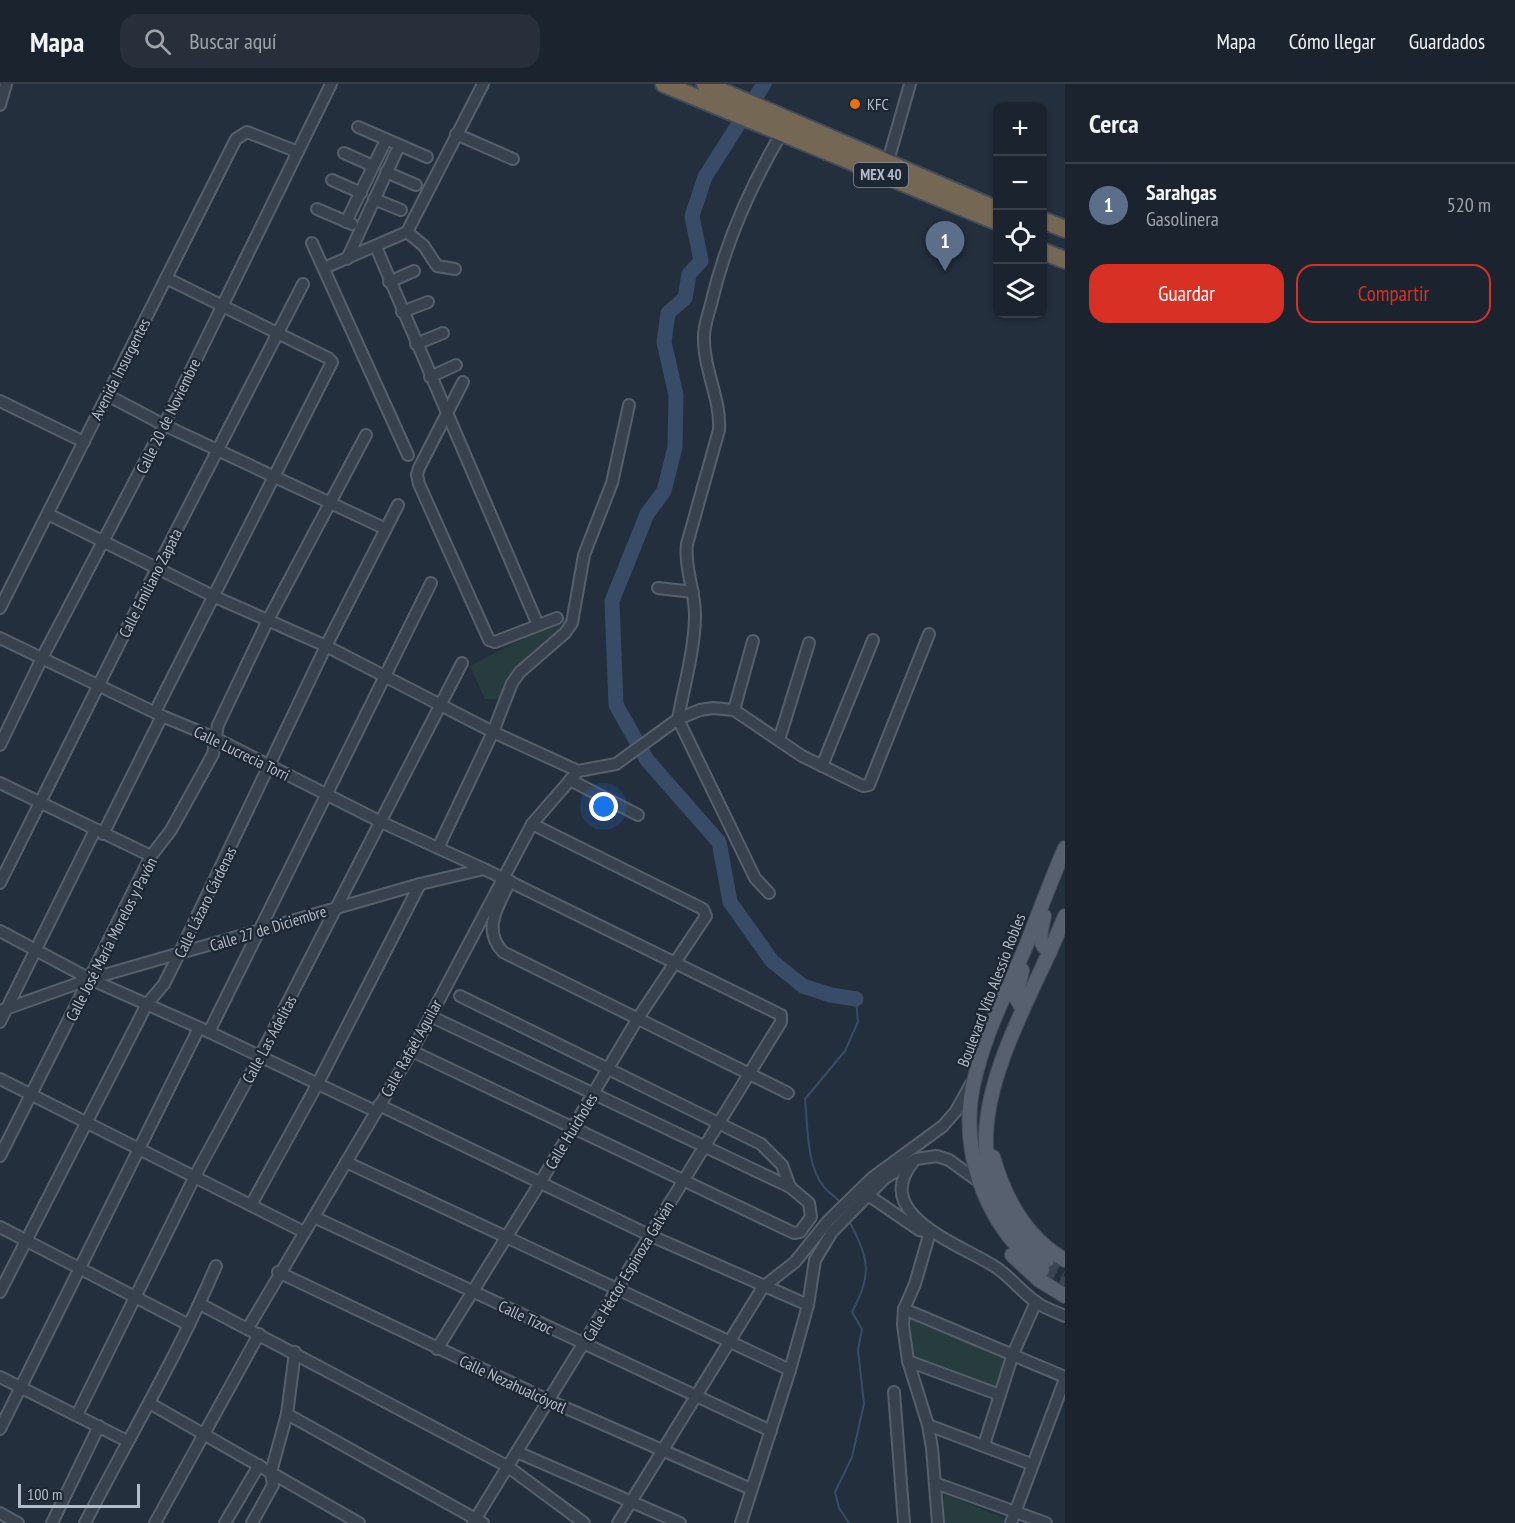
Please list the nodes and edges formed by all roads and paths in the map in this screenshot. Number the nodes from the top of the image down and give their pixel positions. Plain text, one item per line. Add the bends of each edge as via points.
1 (6, 84) edge
2 (332, 84) edge
3 (483, 84) edge
4 (664, 84) edge
5 (705, 84) edge
6 (910, 84) edge
7 (729, 96) edge
8 (0, 105) edge
9 (772, 125) junction
10 (358, 127) dead end
11 (456, 134) junction
12 (386, 140) junction
13 (399, 146) junction
14 (298, 152) junction
15 (344, 153) dead end
16 (427, 157) dead end
17 (513, 159) dead end
18 (888, 161) junction
19 (373, 166) junction
20 (386, 172) junction
21 (332, 180) dead end
22 (416, 185) dead end
23 (361, 193) junction
24 (374, 199) junction
25 (317, 209) dead end
26 (401, 210) dead end
27 (993, 211) edge
28 (993, 211) edge
29 (346, 222) junction
30 (1047, 222) edge
31 (361, 228) junction
32 (1065, 229) edge
33 (1047, 231) edge
34 (406, 232) junction
35 (1065, 239) edge
36 (312, 243) dead end
37 (1047, 243) edge
38 (376, 247) junction
39 (1065, 250) edge
40 (1047, 252) edge
41 (347, 259) junction
42 (1065, 260) edge
43 (324, 268) junction
44 (455, 269) dead end
45 (414, 272) dead end
46 (166, 278) junction
47 (389, 282) junction
48 (303, 284) dead end
49 (428, 302) dead end
50 (222, 305) junction
51 (402, 312) junction
52 (279, 333) junction
53 (443, 333) dead end
54 (416, 344) junction
55 (456, 365) dead end
56 (430, 377) junction
57 (463, 382) dead end
58 (107, 395) junction
59 (0, 401) edge
60 (629, 405) dead end
61 (448, 416) junction
62 (164, 425) junction
63 (366, 435) dead end
64 (84, 442) junction
65 (218, 451) junction
66 (408, 455) dead end
67 (274, 477) junction
68 (331, 503) junction
69 (398, 505) dead end
70 (48, 514) junction
71 (386, 529) junction
72 (104, 543) junction
73 (157, 568) junction
74 (431, 583) dead end
75 (658, 588) dead end
76 (693, 591) junction
77 (213, 596) junction
78 (0, 608) edge
79 (557, 618) dead end
80 (268, 620) junction
81 (538, 626) junction
82 (930, 634) dead end
83 (0, 638) edge
84 (873, 640) dead end
85 (753, 641) dead end
86 (809, 643) dead end
87 (326, 646) junction
88 (42, 658) junction
89 (462, 663) dead end
90 (386, 676) junction
91 (100, 686) junction
92 (440, 704) junction
93 (734, 710) junction
94 (159, 714) junction
95 (678, 719) junction
96 (494, 732) junction
97 (215, 738) junction
98 (779, 740) junction
99 (0, 746) edge
100 (271, 765) junction
101 (822, 766) junction
102 (578, 771) junction
103 (570, 780) junction
104 (0, 783) edge
105 (328, 795) junction
106 (40, 803) junction
107 (638, 815) dead end
108 (381, 822) junction
109 (532, 824) junction
110 (100, 832) junction
111 (438, 848) junction
112 (1065, 848) edge
113 (151, 856) junction
114 (1061, 865) edge
115 (484, 869) junction
116 (507, 879) junction
117 (1052, 879) junction
118 (0, 883) edge
119 (420, 884) junction
120 (769, 893) dead end
121 (338, 906) junction
122 (1065, 916) edge
123 (0, 931) edge
124 (260, 931) junction
125 (1025, 947) junction
126 (36, 949) junction
127 (1050, 952) junction
128 (179, 954) junction
129 (675, 964) junction
130 (90, 979) junction
131 (460, 996) dead end
132 (147, 1004) junction
133 (1023, 1009) junction
134 (4, 1010) edge
135 (430, 1016) junction
136 (638, 1018) junction
137 (0, 1022) edge
138 (204, 1030) junction
139 (412, 1051) junction
140 (260, 1056) junction
141 (608, 1069) junction
142 (749, 1074) junction
143 (975, 1075) junction
144 (0, 1079) edge
145 (318, 1083) junction
146 (788, 1093) dead end
147 (32, 1094) junction
148 (593, 1094) junction
149 (377, 1108) junction
150 (86, 1122) junction
151 (718, 1123) junction
152 (573, 1127) junction
153 (985, 1128) junction
154 (703, 1147) junction
155 (141, 1150) junction
156 (0, 1156) edge
157 (916, 1159) junction
158 (346, 1162) junction
159 (195, 1176) junction
160 (684, 1179) junction
161 (978, 1181) junction
162 (540, 1183) junction
163 (790, 1187) junction
164 (868, 1195) junction
165 (855, 1200) junction
166 (251, 1205) junction
167 (314, 1217) junction
168 (830, 1226) junction
169 (0, 1227) edge
170 (304, 1232) junction
171 (930, 1232) junction
172 (649, 1235) junction
173 (505, 1237) junction
174 (26, 1240) junction
175 (1065, 1260) tunnel mouth
176 (216, 1266) dead end
177 (82, 1267) junction
178 (278, 1272) junction
179 (763, 1287) junction
180 (617, 1289) junction
181 (0, 1292) edge
182 (472, 1292) junction
183 (136, 1295) junction
184 (1065, 1296) edge
185 (1036, 1302) junction
186 (200, 1304) junction
187 (808, 1305) junction
188 (904, 1309) junction
189 (1065, 1316) edge
190 (189, 1325) junction
191 (248, 1328) junction
192 (259, 1334) junction
193 (731, 1341) junction
194 (584, 1344) junction
195 (437, 1349) junction
196 (295, 1352) junction
197 (1013, 1353) junction
198 (908, 1361) junction
199 (790, 1370) junction
200 (0, 1377) edge
201 (1065, 1378) edge
202 (21, 1388) junction
203 (894, 1392) dead end
204 (1000, 1395) junction
205 (696, 1396) junction
206 (550, 1401) junction
207 (151, 1404) junction
208 (286, 1414) junction
209 (77, 1415) junction
210 (928, 1425) junction
211 (99, 1426) junction
212 (0, 1429) edge
213 (771, 1431) junction
214 (206, 1433) junction
215 (127, 1441) junction
216 (984, 1445) junction
217 (662, 1450) junction
218 (518, 1452) junction
219 (1031, 1464) junction
220 (259, 1465) junction
221 (507, 1466) junction
222 (271, 1472) junction
223 (936, 1483) junction
224 (751, 1489) junction
225 (632, 1501) junction
226 (1015, 1512) junction
227 (0, 1513) edge
228 (477, 1521) edge
229 (18, 1523) edge
230 (52, 1523) edge
231 (85, 1523) edge
232 (155, 1523) edge
233 (225, 1523) edge
234 (252, 1523) edge
235 (359, 1523) edge
236 (584, 1523) edge
237 (618, 1523) edge
238 (680, 1523) edge
239 (741, 1523) edge
240 (904, 1523) edge
241 (938, 1523) edge
242 (1011, 1523) edge
243 (1046, 1523) edge

1 - 8 street
2 - 14 street, Calle 20 de Noviembre
3 - 11 street
4 - 7 highway, MEX 40
5 - 7 highway, MEX 40
6 - 18 street
7 - 9 highway, MEX 40
9 - 18 highway, MEX 40
9 - 28 highway, MEX 40
9 - 76 street via 720,266 704,334 705,360 720,418 687,544
10 - 12 street
11 - 17 street
11 - 34 street
12 - 13 street
12 - 19 street
13 - 16 street
13 - 20 street
14 - 46 street, Avenida Insurgentes via 243,133 236,139
14 - 50 street, Calle 20 de Noviembre
15 - 19 street
18 - 27 highway, MEX 40
19 - 23 street
20 - 22 street
20 - 24 street
21 - 23 street
23 - 29 street
24 - 26 street
24 - 31 street
25 - 29 street
29 - 31 street
30 - 32 highway
31 - 41 street
33 - 35 highway
34 - 38 street
34 - 44 street via 424,246 437,266
36 - 43 street
37 - 39 highway
38 - 41 street
38 - 47 street
40 - 42 highway
41 - 43 street
43 - 66 street
45 - 47 street
46 - 50 street
46 - 58 street, Avenida Insurgentes
47 - 51 street
48 - 52 street, Calle Emiliano Zapata
49 - 51 street
50 - 52 street
50 - 62 street, Calle 20 de Noviembre
51 - 54 street
52 - 65 street, Calle Emiliano Zapata
52 - 67 street via 331,360
53 - 54 street
54 - 56 street
55 - 56 street
56 - 61 street
57 - 61 street
58 - 62 street
58 - 64 street, Avenida Insurgentes
59 - 64 street
60 - 96 street via 612,483 584,555 572,623 519,672
61 - 81 street
61 - 81 street via 417,475 489,640
62 - 65 street
62 - 72 street, Calle 20 de Noviembre
63 - 68 street, Calle José María Morelos y Pavón
64 - 70 street, Avenida Insurgentes
65 - 67 street
65 - 73 street, Calle Emiliano Zapata
67 - 68 street
67 - 77 street
68 - 71 street
68 - 80 street, Calle José María Morelos y Pavón
69 - 71 street, Calle Lázaro Cárdenas
70 - 72 street
70 - 78 street, Avenida Insurgentes
71 - 87 street, Calle Lázaro Cárdenas
72 - 73 street
72 - 88 street, Calle 20 de Noviembre
73 - 77 street
73 - 91 street, Calle Emiliano Zapata
74 - 90 street
75 - 76 street
76 - 95 street via 693,637
77 - 80 street
77 - 94 street
79 - 81 street
80 - 87 street
80 - 97 street, Calle José María Morelos y Pavón
82 - 101 street via 869,784 863,786
83 - 88 street, Calle Lucrecia Torri
84 - 101 street
85 - 93 street
86 - 98 street
87 - 90 street
87 - 100 street, Calle Lázaro Cárdenas
88 - 91 street, Calle Lucrecia Torri
88 - 99 street, Calle 20 de Noviembre
89 - 92 street, Calle Las Adelitas
90 - 92 street
90 - 105 street
91 - 94 street, Calle Lucrecia Torri
91 - 106 street, Calle Emiliano Zapata
92 - 96 street
92 - 108 street, Calle Las Adelitas
93 - 95 street via 700,710
93 - 98 street
94 - 97 street, Calle Lucrecia Torri
94 - 110 street
95 - 102 street via 616,764
95 - 120 street via 751,870
96 - 102 street
96 - 111 street
97 - 100 street, Calle Lucrecia Torri
97 - 113 street, Calle José María Morelos y Pavón via 213,754 171,830
98 - 101 street
100 - 105 street, Calle Lucrecia Torri
100 - 128 street, Calle Lázaro Cárdenas
102 - 103 street, Calle Rafaél Aguilar
103 - 107 street
103 - 109 street, Calle Rafaél Aguilar
104 - 106 street
105 - 108 street, Calle Lucrecia Torri
105 - 124 street
106 - 110 street
106 - 118 street, Calle Emiliano Zapata
108 - 111 street, Calle Lucrecia Torri
108 - 121 street, Calle Las Adelitas
109 - 116 street, Calle Rafaél Aguilar
109 - 129 street, Calle Huicholes via 703,909 705,919
110 - 113 street
110 - 126 street
111 - 115 street, Calle Lucrecia Torri
112 - 114 main road, Boulevard Vito Alessio Robles
113 - 130 street, Calle José María Morelos y Pavón
114 - 117 main road, Boulevard Vito Alessio Robles
115 - 116 street
115 - 119 street, Calle 27 de Diciembre
116 - 129 street
116 - 135 street, Calle Rafaél Aguilar
116 - 136 street via 492,920 492,937 503,951
117 - 125 main road, Boulevard Vito Alessio Robles
117 - 127 main road via 1040,939
119 - 121 street, Calle 27 de Diciembre
119 - 145 street
121 - 124 street, Calle 27 de Diciembre
121 - 140 street, Calle Las Adelitas
122 - 127 main road, Boulevard Vito Alessio Robles
123 - 126 street
124 - 128 street, Calle 27 de Diciembre
124 - 138 street
125 - 133 main road via 1016,993
125 - 143 main road, Boulevard Vito Alessio Robles
126 - 130 street
126 - 134 street
127 - 133 main road, Boulevard Vito Alessio Robles
128 - 130 street, Calle 27 de Diciembre
128 - 132 street, Calle Lázaro Cárdenas via 164,984
129 - 136 street, Calle Huicholes
129 - 142 street, Calle Héctor Espinoza Galván via 782,1018
130 - 132 street
130 - 134 street, Calle 27 de Diciembre
130 - 147 street, Calle José María Morelos y Pavón
131 - 141 street
132 - 138 street
132 - 150 street, Calle Lázaro Cárdenas
133 - 153 main road, Boulevard Vito Alessio Robles via 993,1083
134 - 137 street
135 - 139 street, Calle Rafaél Aguilar
135 - 148 street
136 - 141 street, Calle Huicholes
136 - 142 street
138 - 140 street
138 - 155 street
139 - 149 street, Calle Rafaél Aguilar
139 - 152 street
140 - 145 street
140 - 159 street, Calle Las Adelitas
141 - 148 street, Calle Huicholes
141 - 151 street
142 - 146 street
142 - 151 street, Calle Héctor Espinoza Galván
143 - 161 main road, Boulevard Vito Alessio Robles via 971,1123
143 - 165 street via 956,1111 943,1126 890,1163
144 - 147 street
145 - 149 street
145 - 166 street
147 - 150 street
147 - 156 street, Calle José María Morelos y Pavón
148 - 152 street, Calle Huicholes
148 - 154 street
149 - 158 street, Calle Rafaél Aguilar
149 - 162 street
150 - 155 street
150 - 174 street, Calle Lázaro Cárdenas
151 - 154 street, Calle Héctor Espinoza Galván
151 - 163 street via 761,1144 782,1165
152 - 160 street
152 - 162 street, Calle Huicholes
153 - 161 main road, Boulevard Vito Alessio Robles via 987,1167 996,1197 1044,1265 1005,1233
153 - 175 main road via 1009,1201 1034,1235
154 - 160 street, Calle Héctor Espinoza Galván
154 - 163 street
155 - 159 street
155 - 177 street
157 - 161 street via 937,1156 949,1160
157 - 164 street via 885,1178
157 - 171 street via 904,1179 902,1193 906,1205
158 - 167 street, Calle Rafaél Aguilar
158 - 173 street
159 - 166 street
159 - 183 street, Calle Las Adelitas
160 - 163 street via 796,1233 811,1217 812,1209
160 - 172 street, Calle Héctor Espinoza Galván
161 - 184 main road via 982,1208 1000,1241 1032,1274
162 - 172 street
162 - 173 street, Calle Huicholes
164 - 165 street
164 - 171 street via 919,1230
165 - 168 street
166 - 170 street
167 - 170 street, Calle Rafaél Aguilar
167 - 182 street, Calle Tízoc
168 - 179 street via 795,1262
168 - 187 street via 815,1260
169 - 174 street
170 - 178 street, Calle Rafaél Aguilar
171 - 185 street via 996,1268
171 - 188 street
172 - 179 street
172 - 180 street, Calle Héctor Espinoza Galván
173 - 180 street
173 - 182 street, Calle Huicholes
174 - 177 street
174 - 181 street, Calle Lázaro Cárdenas
176 - 186 street
177 - 183 street
177 - 202 street
178 - 191 street, Calle Rafaél Aguilar
178 - 195 street, Calle Nezahualcóyotl
179 - 187 street
179 - 193 street
180 - 193 street
180 - 194 street, Calle Héctor Espinoza Galván
182 - 194 street, Calle Tízoc
182 - 195 street, Calle Huicholes
183 - 190 street
183 - 209 street, Calle Las Adelitas
185 - 189 street
185 - 197 street
186 - 190 street
186 - 191 street
187 - 199 street
188 - 197 street
188 - 198 street
190 - 207 street
191 - 192 street
192 - 196 street
192 - 214 street
193 - 199 street
193 - 205 street
194 - 205 street, Calle Tízoc
194 - 206 street, Calle Héctor Espinoza Galván
195 - 206 street, Calle Nezahualcóyotl
196 - 208 street
196 - 221 street
197 - 201 street
197 - 204 street
198 - 204 street
198 - 210 street
199 - 213 street
200 - 202 street
201 - 219 street
202 - 209 street
202 - 212 street
203 - 240 street
204 - 216 street
205 - 213 street, Calle Tízoc
205 - 217 street
206 - 217 street, Calle Nezahualcóyotl
206 - 218 street, Calle Héctor Espinoza Galván
207 - 214 street
207 - 215 street
208 - 222 street
208 - 228 street
209 - 211 street
210 - 216 street
210 - 223 street
211 - 215 street
211 - 230 street
213 - 224 street
214 - 220 street
214 - 232 street
215 - 231 street
216 - 219 street
217 - 224 street, Calle Nezahualcóyotl
217 - 225 street
218 - 221 street, Calle Héctor Espinoza Galván
218 - 225 street
219 - 226 street
220 - 222 street
220 - 233 street
221 - 228 street, Calle Héctor Espinoza Galván
221 - 236 street
222 - 234 street via 272,1489
222 - 235 street
223 - 226 street
223 - 241 street
224 - 239 street
225 - 237 street
225 - 238 street
226 - 242 street
226 - 243 street
227 - 229 street

